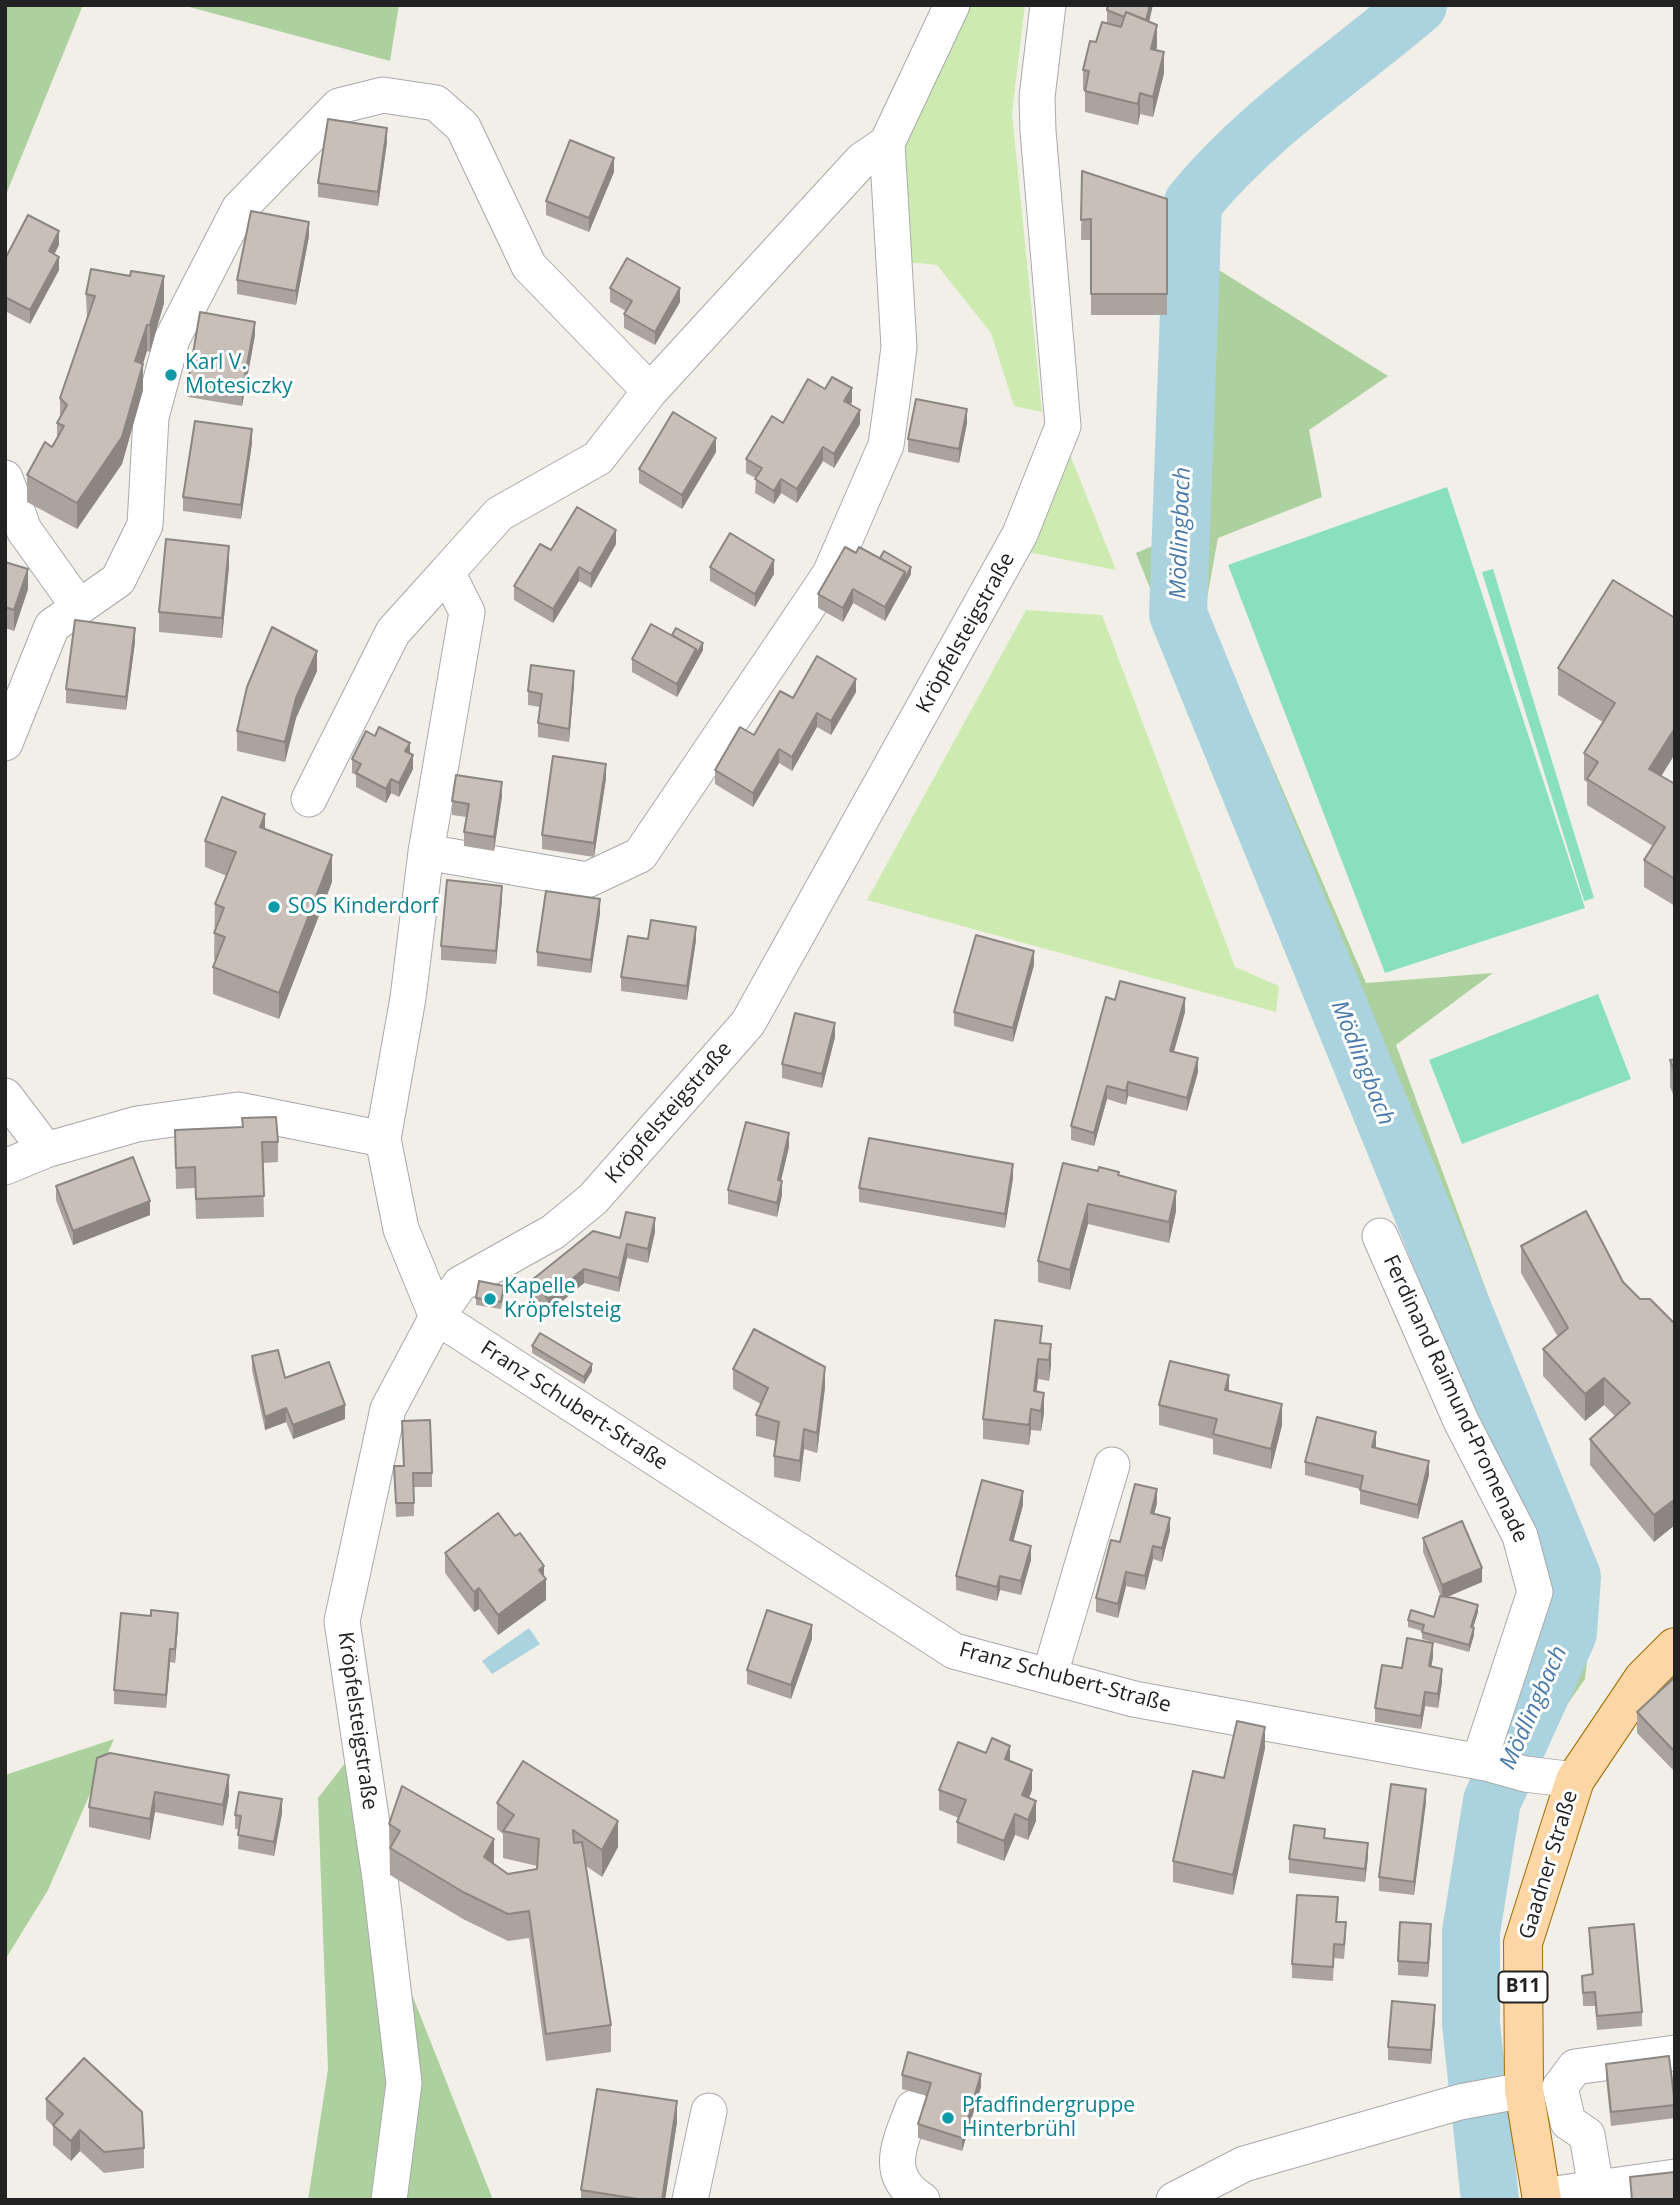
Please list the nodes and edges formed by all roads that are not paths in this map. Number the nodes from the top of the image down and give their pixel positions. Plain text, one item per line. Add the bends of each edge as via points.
1 (952, 5) edge
2 (1048, 5) edge
3 (887, 143) junction
4 (650, 391) junction
5 (5, 478) edge
6 (447, 572) junction
7 (79, 607) junction
8 (5, 743) edge
9 (309, 799) dead end
10 (426, 852) junction
11 (5, 1096) edge
12 (383, 1139) junction
13 (46, 1150) junction
14 (5, 1167) edge
15 (1380, 1236) dead end
16 (437, 1317) junction
17 (1112, 1465) dead end
18 (1675, 1647) edge
19 (1050, 1674) junction
20 (1483, 1763) junction
21 (1575, 1780) junction
22 (1675, 2053) edge
23 (1491, 2096) junction
24 (913, 2108) dead end
25 (709, 2111) dead end
26 (1675, 2176) edge
27 (1596, 2188) junction
28 (1542, 2198) edge
29 (389, 2200) edge
30 (690, 2200) edge
31 (922, 2200) edge
32 (1174, 2200) edge

1 - 3 street
2 - 16 street, Kröpfelsteigstraße via 1037,97 1038,131 1063,426 1020,534 748,1023 593,1199 553,1232 460,1284
3 - 4 street via 862,160
3 - 10 street via 899,347 894,387 886,445 830,574 640,855 587,880
4 - 6 street via 598,458 499,514
4 - 7 street via 528,266 463,127 436,103 383,95 338,106 239,209 172,339 151,417 145,525 118,580
5 - 7 street via 24,530
6 - 9 street via 393,632
6 - 10 street via 467,612
7 - 8 street via 52,626
10 - 12 street via 408,998
11 - 13 street
12 - 13 street via 238,1110 137,1124
12 - 16 street via 401,1229
13 - 14 street
15 - 20 street, Ferdinand Raimund-Promenade via 1461,1420 1520,1536 1535,1592
16 - 19 street, Franz Schubert-Straße via 954,1651
16 - 29 street, Kröpfelsteigstraße via 388,1409 342,1621 404,2082
17 - 19 street
18 - 21 main road, Gaadner Straße / B11 via 1643,1679
19 - 20 street, Franz Schubert-Straße via 1133,1699
20 - 21 street, Franz Schubert-Straße
21 - 23 main road, Gaadner Straße / B11 via 1523,1943
22 - 27 street via 1575,2067 1560,2087 1568,2122 1587,2135
23 - 28 main road, Gaadner Straße / B11
23 - 32 street via 1244,2164
24 - 31 street via 895,2157 907,2190
25 - 30 street
26 - 27 street
27 - 28 street

